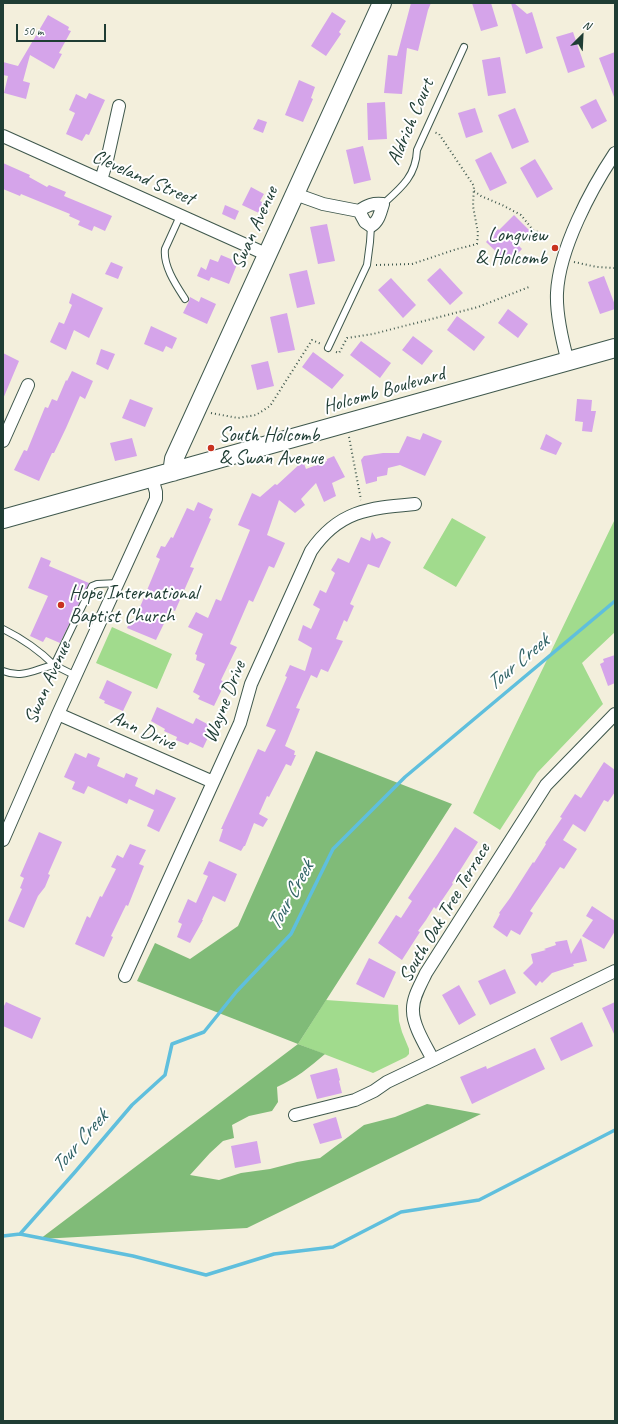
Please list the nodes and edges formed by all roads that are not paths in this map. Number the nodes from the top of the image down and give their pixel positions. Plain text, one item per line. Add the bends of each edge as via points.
1 (382, 3) edge
2 (464, 47) dead end
3 (119, 106) dead end
4 (3, 136) edge
5 (615, 153) edge
6 (101, 180) junction
7 (295, 194) junction
8 (383, 204) junction
9 (359, 211) junction
10 (180, 216) junction
11 (370, 226) junction
12 (268, 256) junction
13 (185, 299) dead end
14 (328, 348) road end
15 (615, 348) edge
16 (568, 362) junction
17 (28, 385) dead end
18 (3, 411) edge
19 (14, 416) junction
20 (3, 441) edge
21 (173, 472) junction
22 (152, 478) junction
23 (415, 504) dead end
24 (3, 519) edge
25 (118, 583) junction
26 (3, 629) edge
27 (54, 665) junction
28 (3, 671) edge
29 (76, 676) junction
30 (58, 714) junction
31 (615, 714) edge
32 (213, 782) junction
33 (3, 840) edge
34 (615, 971) edge
35 (125, 976) dead end
36 (433, 1060) junction
37 (295, 1115) dead end

1 - 7 street, Swan Avenue
2 - 8 lane, Aldrich Court via 417,150 411,175
3 - 6 street
4 - 6 street, Cleveland Street
5 - 16 street via 602,172 573,232 559,272 558,307
6 - 10 street, Cleveland Street
7 - 9 street via 323,204
7 - 12 street, Swan Avenue
8 - 9 street via 374,203
8 - 11 street, Aldrich Court via 376,223
9 - 11 street
10 - 12 street, Cleveland Street
10 - 13 lane via 164,255
11 - 14 lane via 367,265
12 - 21 street, Swan Avenue via 174,459
15 - 16 street, Holcomb Boulevard
16 - 21 street, Holcomb Boulevard
17 - 19 street
18 - 19 street
19 - 20 street
21 - 22 street, Holcomb Boulevard
22 - 24 street, Holcomb Boulevard
22 - 25 street, Swan Avenue via 156,500
23 - 32 street, Wayne Drive via 379,507 353,514 320,538 311,551 251,684 240,723
25 - 27 lane via 92,586
25 - 29 street, Swan Avenue
26 - 27 lane via 43,653
27 - 28 lane via 24,675
27 - 29 lane
29 - 30 street, Swan Avenue
30 - 32 street, Ann Drive
30 - 33 street, Swan Avenue
31 - 36 street, South Oak Tree Terrace via 546,785 426,973 416,993 412,1011 417,1028
32 - 35 street, Wayne Drive
34 - 36 street
36 - 37 street via 355,1100

